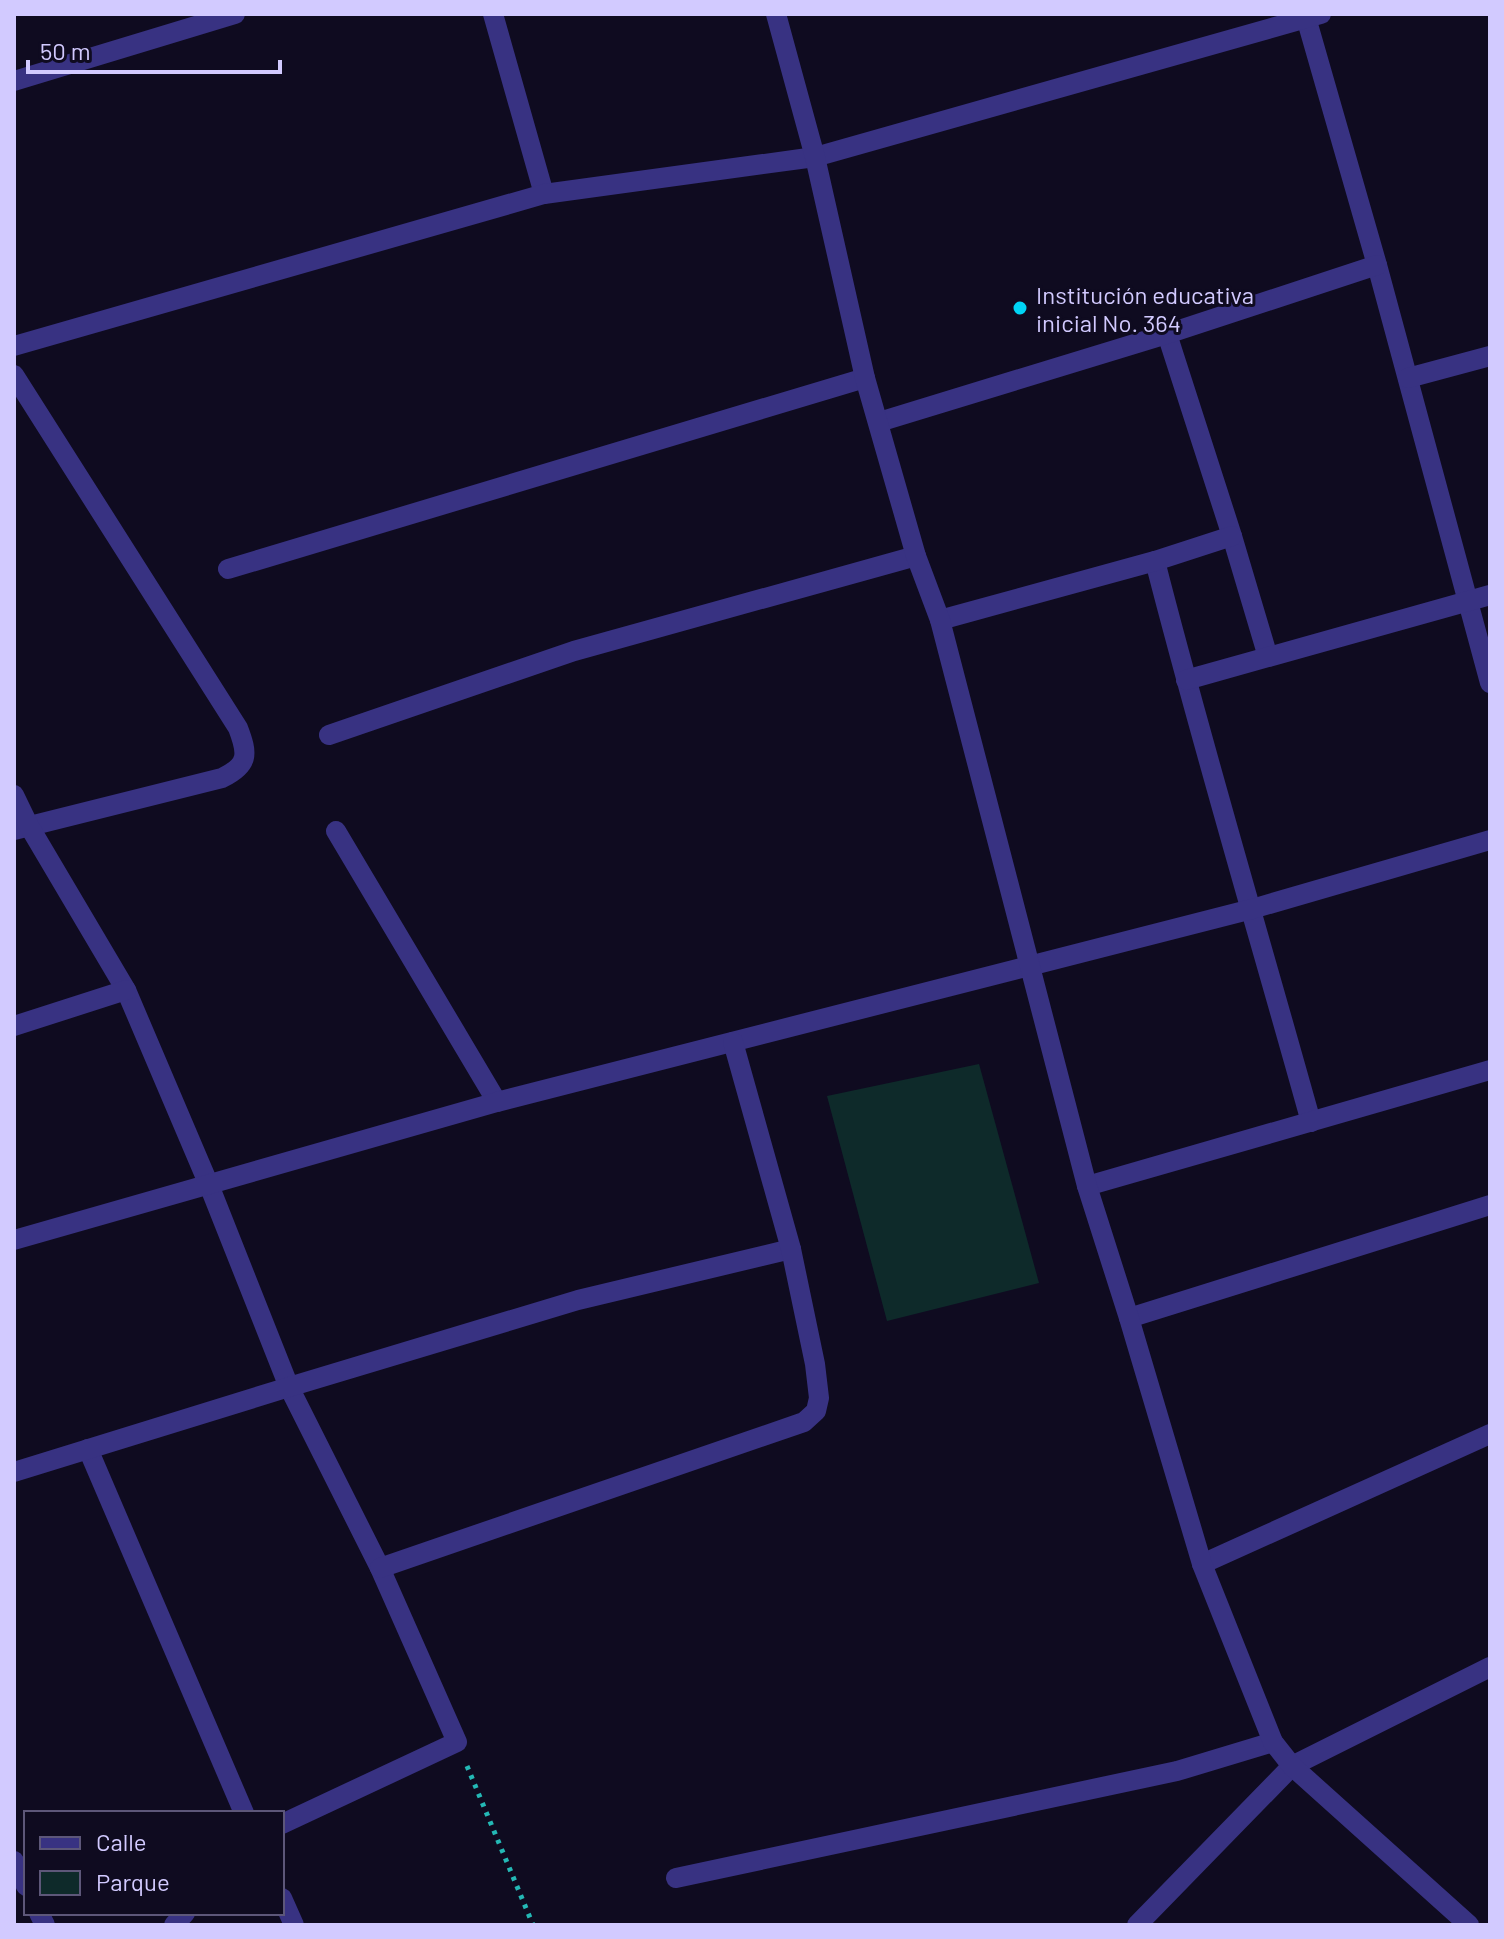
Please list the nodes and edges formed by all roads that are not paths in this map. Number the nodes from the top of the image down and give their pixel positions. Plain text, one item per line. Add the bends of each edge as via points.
1 (235, 14) edge
2 (493, 14) edge
3 (776, 14) edge
4 (1311, 15) edge
5 (14, 81) edge
6 (815, 157) junction
7 (544, 194) junction
8 (1377, 265) junction
9 (1167, 334) junction
10 (14, 346) edge
11 (1490, 356) edge
12 (14, 375) edge
13 (865, 378) junction
14 (1408, 378) junction
15 (879, 422) junction
16 (1232, 536) junction
17 (916, 556) junction
18 (1155, 561) junction
19 (228, 569) dead end
20 (1490, 595) edge
21 (1467, 601) junction
22 (940, 620) junction
23 (1268, 657) junction
24 (1186, 680) junction
25 (1490, 683) edge
26 (329, 735) dead end
27 (14, 795) edge
28 (21, 828) edge
29 (336, 831) dead end
30 (1490, 840) edge
31 (1252, 909) junction
32 (1030, 967) junction
33 (126, 990) junction
34 (14, 1026) edge
35 (733, 1042) junction
36 (1490, 1070) edge
37 (497, 1102) junction
38 (1311, 1122) junction
39 (209, 1185) junction
40 (1087, 1186) junction
41 (1490, 1205) edge
42 (14, 1240) edge
43 (791, 1249) junction
44 (1129, 1318) junction
45 (289, 1387) junction
46 (1490, 1434) edge
47 (88, 1449) junction
48 (14, 1472) edge
49 (1202, 1564) junction
50 (380, 1568) junction
51 (1490, 1667) edge
52 (1273, 1742) junction
53 (1292, 1766) junction
54 (243, 1811) edge
55 (284, 1823) edge
56 (14, 1862) edge
57 (676, 1878) dead end
58 (24, 1882) edge
59 (284, 1902) edge
60 (294, 1925) edge
61 (1137, 1925) edge
62 (1469, 1925) edge

1 - 5 street
2 - 7 street
3 - 6 street
4 - 6 street
4 - 8 street
6 - 7 street
6 - 13 street
7 - 10 street
8 - 9 street
8 - 14 street
9 - 15 street
9 - 16 street
11 - 14 street
12 - 28 street via 238,728 245,747 237,771 222,778
13 - 15 street
13 - 19 street
14 - 21 street
15 - 17 street
16 - 18 street
16 - 23 street
17 - 22 street
17 - 26 street via 574,651
18 - 22 street
18 - 24 street
20 - 21 street
21 - 23 street
21 - 25 street
22 - 32 street
23 - 24 street
24 - 31 street
27 - 28 street
28 - 33 street
29 - 37 street
30 - 31 street
31 - 32 street
31 - 38 street
32 - 35 street
32 - 40 street
33 - 34 street
33 - 39 street
35 - 37 street
35 - 43 street
36 - 38 street
37 - 39 street
38 - 40 street
39 - 42 street
39 - 45 street
40 - 44 street
41 - 44 street
43 - 45 street via 578,1300
43 - 50 street via 819,1398 816,1411 804,1422
44 - 49 street
45 - 47 street
45 - 50 street
46 - 49 street
47 - 48 street
47 - 54 street
49 - 52 street
50 - 55 street via 457,1742
51 - 53 street
52 - 53 street
52 - 57 street via 1177,1771
53 - 61 street
53 - 62 street
56 - 58 street
59 - 60 street

